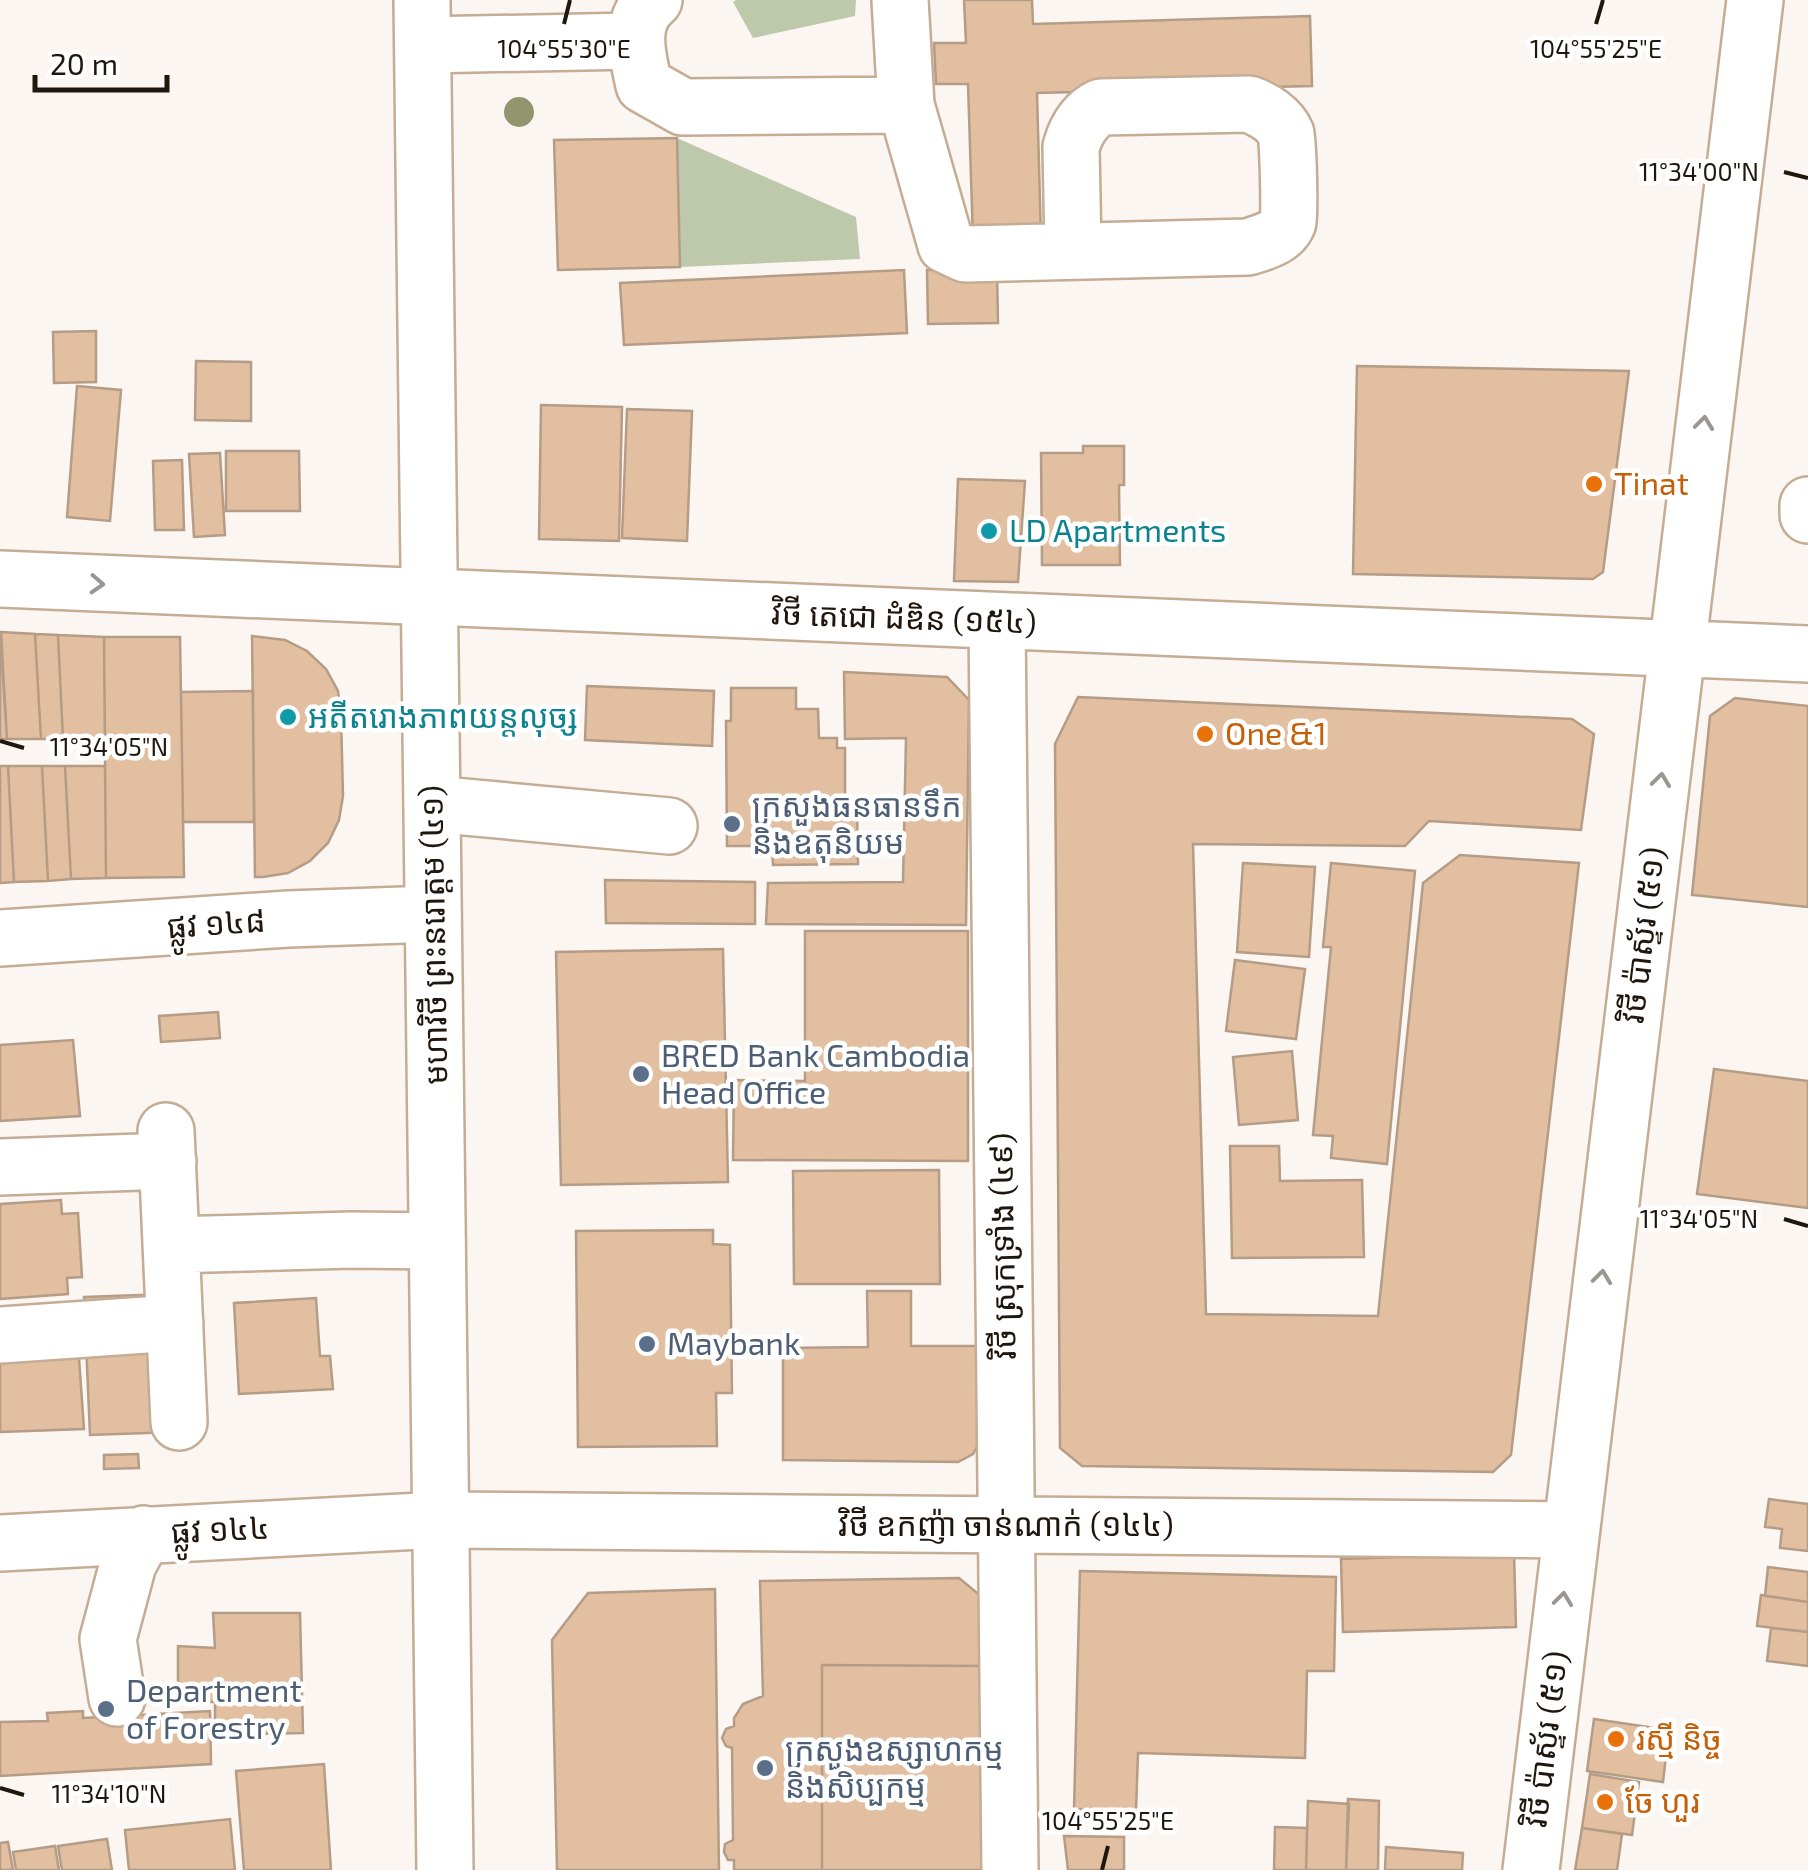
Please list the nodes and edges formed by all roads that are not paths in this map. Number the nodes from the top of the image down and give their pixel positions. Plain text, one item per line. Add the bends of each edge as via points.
1 (900, 0) edge
2 (1755, 0) edge
3 (644, 21) edge
4 (423, 22) edge
5 (906, 105) junction
6 (1073, 250) dead end
7 (1808, 506) edge
8 (1808, 515) edge
9 (0, 579) edge
10 (430, 600) junction
11 (997, 622) junction
12 (1677, 648) junction
13 (1808, 654) edge
14 (432, 804) junction
15 (668, 826) dead end
16 (433, 914) junction
17 (0, 938) edge
18 (0, 1167) edge
19 (437, 1241) junction
20 (171, 1245) junction
21 (175, 1323) junction
22 (0, 1335) edge
23 (179, 1422) dead end
24 (440, 1520) junction
25 (1006, 1525) junction
26 (1572, 1530) junction
27 (144, 1534) junction
28 (0, 1543) edge
29 (117, 1698) dead end
30 (445, 1870) edge
31 (1010, 1870) edge
32 (1530, 1870) edge

1 - 5 street
12 -> 2 street, វិថី ប៉ាស្ទ័រ (៥១)
3 - 4 street
3 - 5 street via 644,86 683,107
4 - 10 street, មហាវិថី ព្រះនរោត្តម (៤១)
5 - 6 street via 946,246 964,254
7 - 8 street
9 -> 10 street, វិថី តេជោ ដំឌិន (១៥៤)
10 - 11 street, វិថី តេជោ ដំឌិន (១៥៤)
10 - 14 street, មហាវិថី ព្រះនរោត្តម (៤១)
11 - 12 street, វិថី តេជោ ដំឌិន (១៥៤)
11 - 25 street, វិថី ស្រុកទ្រាំង (៤៩)
12 - 13 street, វិថី តេជោ ដំឌិន (១៥៤)
26 -> 12 street, វិថី ប៉ាស្ទ័រ (៥១)
14 - 15 street
14 - 16 street, មហាវិថី ព្រះនរោត្តម (៤១)
16 - 17 street, ផ្លូវ ១៤៨
16 - 19 street, មហាវិថី ព្រះនរោត្តម (៤១)
18 - 20 street via 167,1146
19 - 20 street
19 - 24 street, មហាវិថី ព្រះនរោត្តម (៤១)
20 - 21 street
21 - 22 street
21 - 23 street
24 - 25 street, វិថី ឧកញ៉ា ចាន់ណាក់ (១៤៤)
24 - 27 street, ផ្លូវ ១៤៤
24 - 30 street, មហាវិថី ព្រះនរោត្តម (៤១)
25 - 26 street, វិថី ឧកញ៉ា ចាន់ណាក់ (១៤៤)
25 - 31 street, វិថី ស្រុកទ្រាំង (៤៩)
32 -> 26 street, វិថី ប៉ាស្ទ័រ (៥១)
27 - 28 street, ផ្លូវ ១៤៤
27 - 29 street via 128,1564 108,1639

